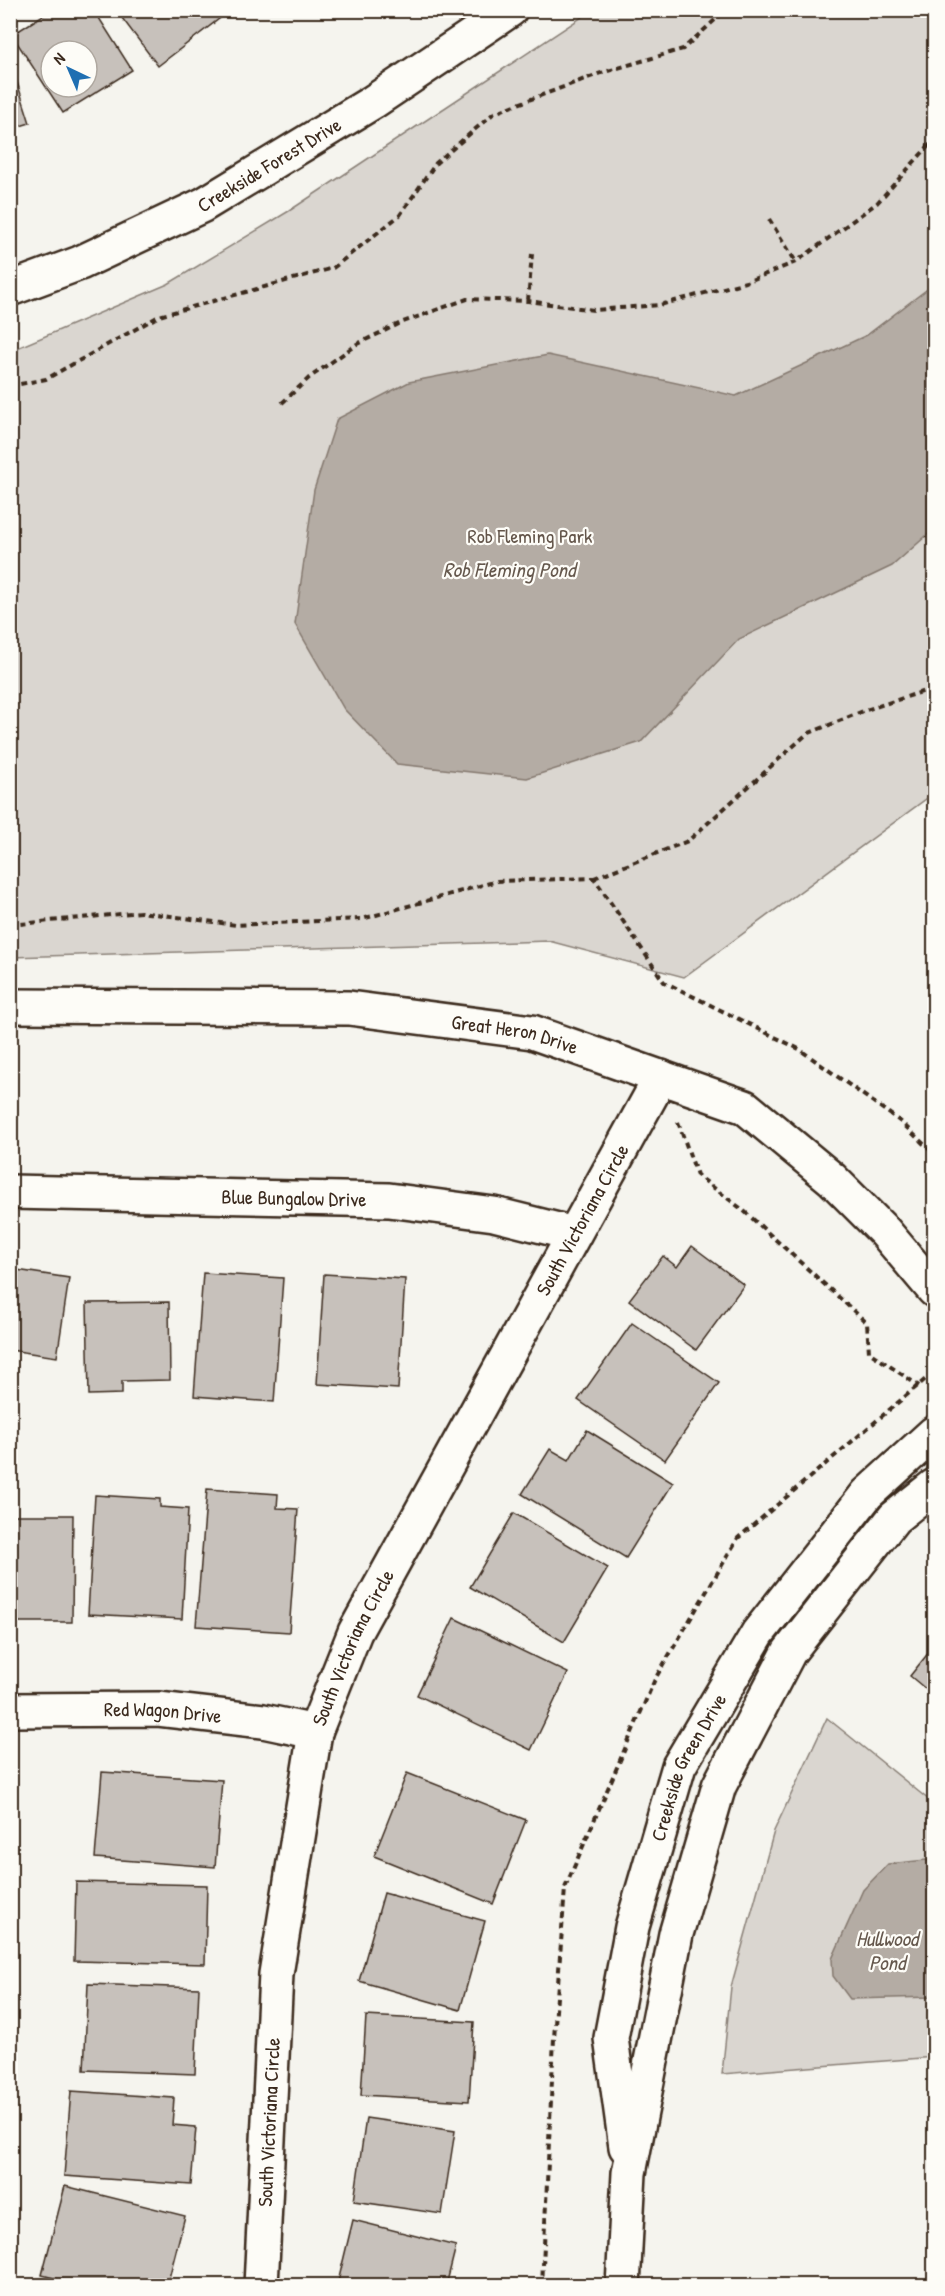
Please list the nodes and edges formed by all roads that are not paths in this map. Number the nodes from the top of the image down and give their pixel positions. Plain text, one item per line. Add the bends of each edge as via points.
1 (510, 10) edge
2 (10, 289) edge
3 (10, 1006) edge
4 (661, 1077) junction
5 (10, 1192) edge
6 (574, 1234) junction
7 (934, 1290) edge
8 (934, 1434) edge
9 (934, 1486) edge
10 (10, 1710) edge
11 (315, 1731) junction
12 (629, 2173) junction
13 (261, 2286) edge
14 (623, 2286) edge

1 - 2 street, Creekside Forest Drive via 373,102 203,205 80,264
3 - 4 street, Great Heron Drive via 349,1008 532,1032
4 - 6 street, South Victoriana Circle
4 - 7 street, Great Heron Drive via 745,1107 832,1179 885,1232
5 - 6 street, Blue Bungalow Drive via 389,1200 494,1214
6 - 11 street, South Victoriana Circle via 355,1632
8 - 12 street, Creekside Green Drive via 867,1494 758,1633 679,1766 632,1927 611,2038
9 - 12 street, Creekside Green Drive via 894,1518 789,1653 719,1786 676,1934
10 - 11 street, Red Wagon Drive via 158,1709
11 - 13 street, South Victoriana Circle via 276,1974
12 - 14 street, Creekside Green Drive

